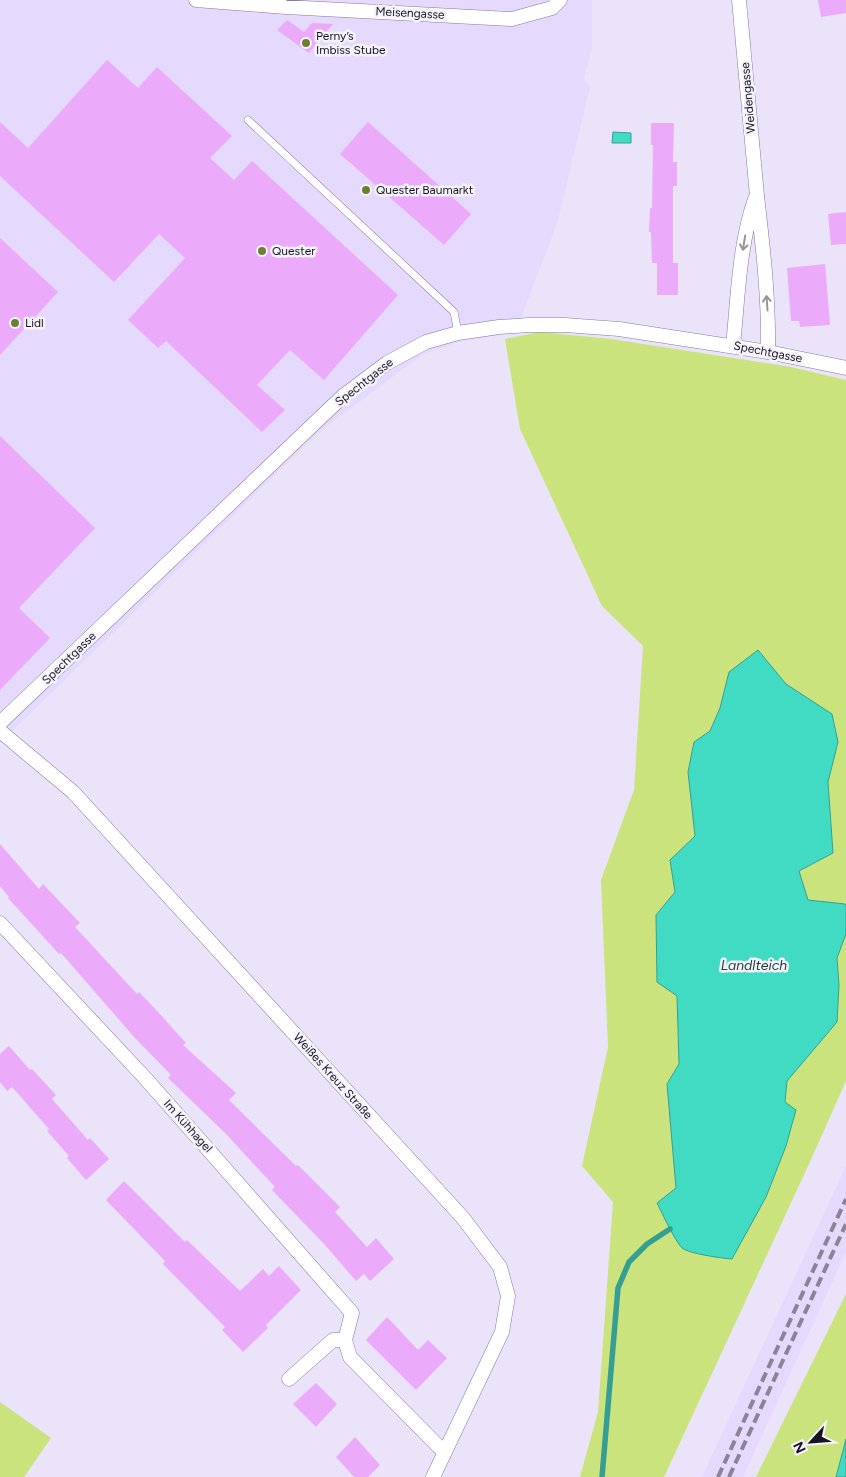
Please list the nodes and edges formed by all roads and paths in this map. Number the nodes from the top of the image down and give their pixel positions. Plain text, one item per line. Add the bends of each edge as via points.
1 (196, 0) edge
2 (560, 0) edge
3 (740, 0) edge
4 (248, 120) dead end
5 (756, 196) junction
6 (458, 333) junction
7 (733, 346) junction
8 (768, 352) junction
9 (846, 368) edge
10 (0, 723) edge
11 (0, 731) edge
12 (0, 923) edge
13 (345, 1340) junction
14 (289, 1379) dead end
15 (444, 1452) junction
16 (433, 1477) edge

1 - 2 street, Meisengasse via 512,19 552,8
3 - 5 street, Weidengasse
4 - 6 lane via 454,312
5 -> 7 street, Weidengasse via 748,219
8 -> 5 street, Weidengasse via 767,303
6 - 7 street, Spechtgasse via 522,325 565,324
6 - 10 street, Spechtgasse via 412,348 353,388
7 - 8 street, Spechtgasse
8 - 9 street, Spechtgasse
11 - 15 street, Weißes Kreuz Straße via 73,792 463,1218 500,1267 508,1296 502,1332
12 - 13 street, Im Kühhagel via 146,1079 352,1313
13 - 14 street via 333,1340
13 - 15 street via 350,1357
15 - 16 street, Weißes Kreuz Straße

